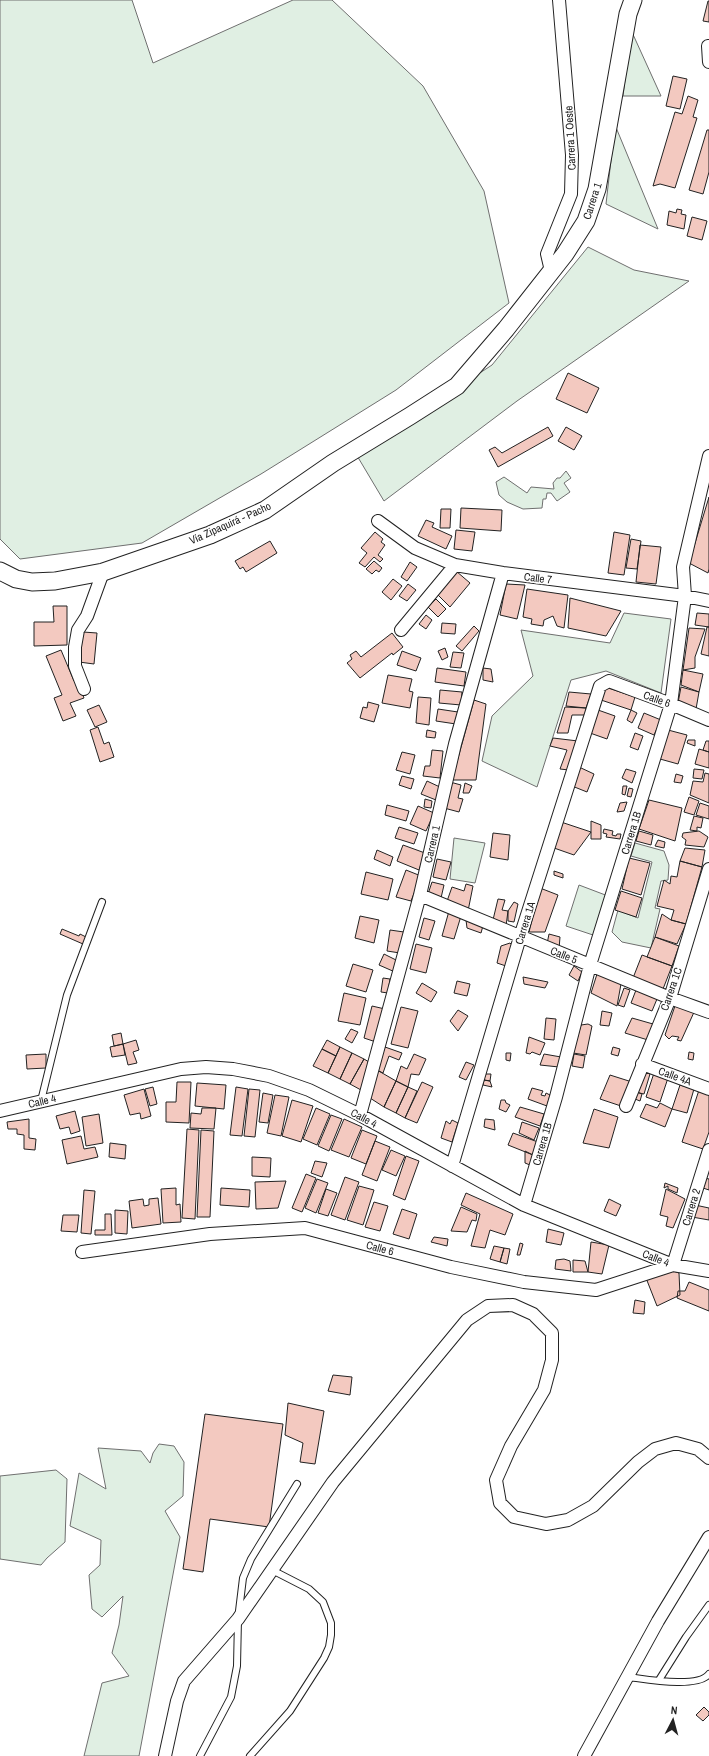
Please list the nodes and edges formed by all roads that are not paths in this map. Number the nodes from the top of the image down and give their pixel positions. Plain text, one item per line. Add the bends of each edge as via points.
1 (559, 0) edge
2 (633, 0) edge
3 (708, 46) edge
4 (709, 62) edge
5 (551, 271) junction
6 (457, 386) joint
7 (709, 456) edge
8 (378, 521) dead end
9 (455, 565) junction
10 (0, 571) edge
11 (102, 572) junction
12 (503, 574) junction
13 (685, 596) junction
14 (709, 601) edge
15 (401, 630) dead end
16 (603, 683) joint
17 (84, 689) dead end
18 (671, 704) junction
19 (709, 720) edge
20 (709, 869) edge
21 (420, 895) junction
22 (102, 902) dead end
23 (520, 937) junction
24 (590, 965) junction
25 (670, 998) junction
26 (709, 1012) edge
27 (642, 1064) junction
28 (709, 1089) edge
29 (41, 1102) junction
30 (626, 1106) dead end
31 (0, 1111) edge
32 (360, 1115) junction
33 (709, 1150) edge
34 (452, 1166) junction
35 (524, 1205) junction
36 (82, 1252) dead end
37 (673, 1265) junction
38 (709, 1271) edge
39 (709, 1458) edge
40 (298, 1484) dead end
41 (709, 1537) edge
42 (272, 1570) junction
43 (709, 1605) edge
44 (238, 1619) junction
45 (709, 1674) edge
46 (628, 1677) junction
47 (659, 1680) junction
48 (165, 1756) edge
49 (200, 1756) edge
50 (250, 1756) edge
51 (584, 1756) edge

1 - 5 street, Carrera 1 Oeste via 572,155 572,194 547,254
2 - 5 main road, Carrera 1 via 628,14 597,189 586,220
3 - 4 street
5 - 6 main road, Carrera 1
6 - 11 main road, Vía Zipaquirá - Pacho via 334,463 265,510 210,535
7 - 13 street, Carrera 1B via 683,567
8 - 9 street, Calle 7 via 415,548
9 - 12 street, Calle 7
9 - 15 street
10 - 11 main road, Vía Zipaquirá - Pacho via 16,579 32,582 55,581
11 - 17 street via 87,616 78,630 75,647 75,666
12 - 13 street, Calle 7
12 - 21 street, Carrera 1 via 455,744
13 - 14 street, Calle 7
13 - 18 street, Carrera 1B
16 - 18 street, Calle 6 via 609,681
16 - 23 street, Carrera 1A
18 - 19 street, Calle 6
18 - 24 street, Carrera 1B
20 - 25 street, Carrera 1C
21 - 23 street, Calle 5
21 - 32 street, Carrera 1
22 - 29 lane via 67,995
23 - 24 street, Calle 5
23 - 34 street, Carrera 1A
24 - 25 street, Calle 5
24 - 35 street, Carrera 1B via 556,1097
25 - 26 street, Calle 5
25 - 27 street, Carrera 1C
27 - 28 street, Calle 4A
27 - 30 street, Carrera 1C
29 - 31 street, Calle 4
29 - 32 street, Calle 4 via 181,1069 206,1067 269,1076 309,1090
32 - 34 street, Calle 4
33 - 37 street, Carrera 2
34 - 35 street, Calle 4
35 - 37 street, Calle 4
36 - 37 street, Calle 6 via 210,1234 305,1228 451,1267 524,1282 596,1290
37 - 38 street, Calle 4
39 - 42 street via 698,1450 676,1443 655,1449 593,1506 568,1520 546,1524 514,1517 500,1503 496,1480 511,1446 544,1390 552,1360 552,1333 533,1314 513,1305 488,1306 467,1320 333,1482
40 - 44 lane via 251,1559 243,1578
41 - 46 street via 658,1621
42 - 44 street
42 - 50 lane via 309,1589 323,1602 331,1623 331,1635 324,1658 290,1711
43 - 47 lane
44 - 48 street via 184,1681 177,1700
44 - 49 lane via 237,1666 230,1697
45 - 47 lane via 706,1678 692,1682
46 - 47 lane
46 - 51 street

